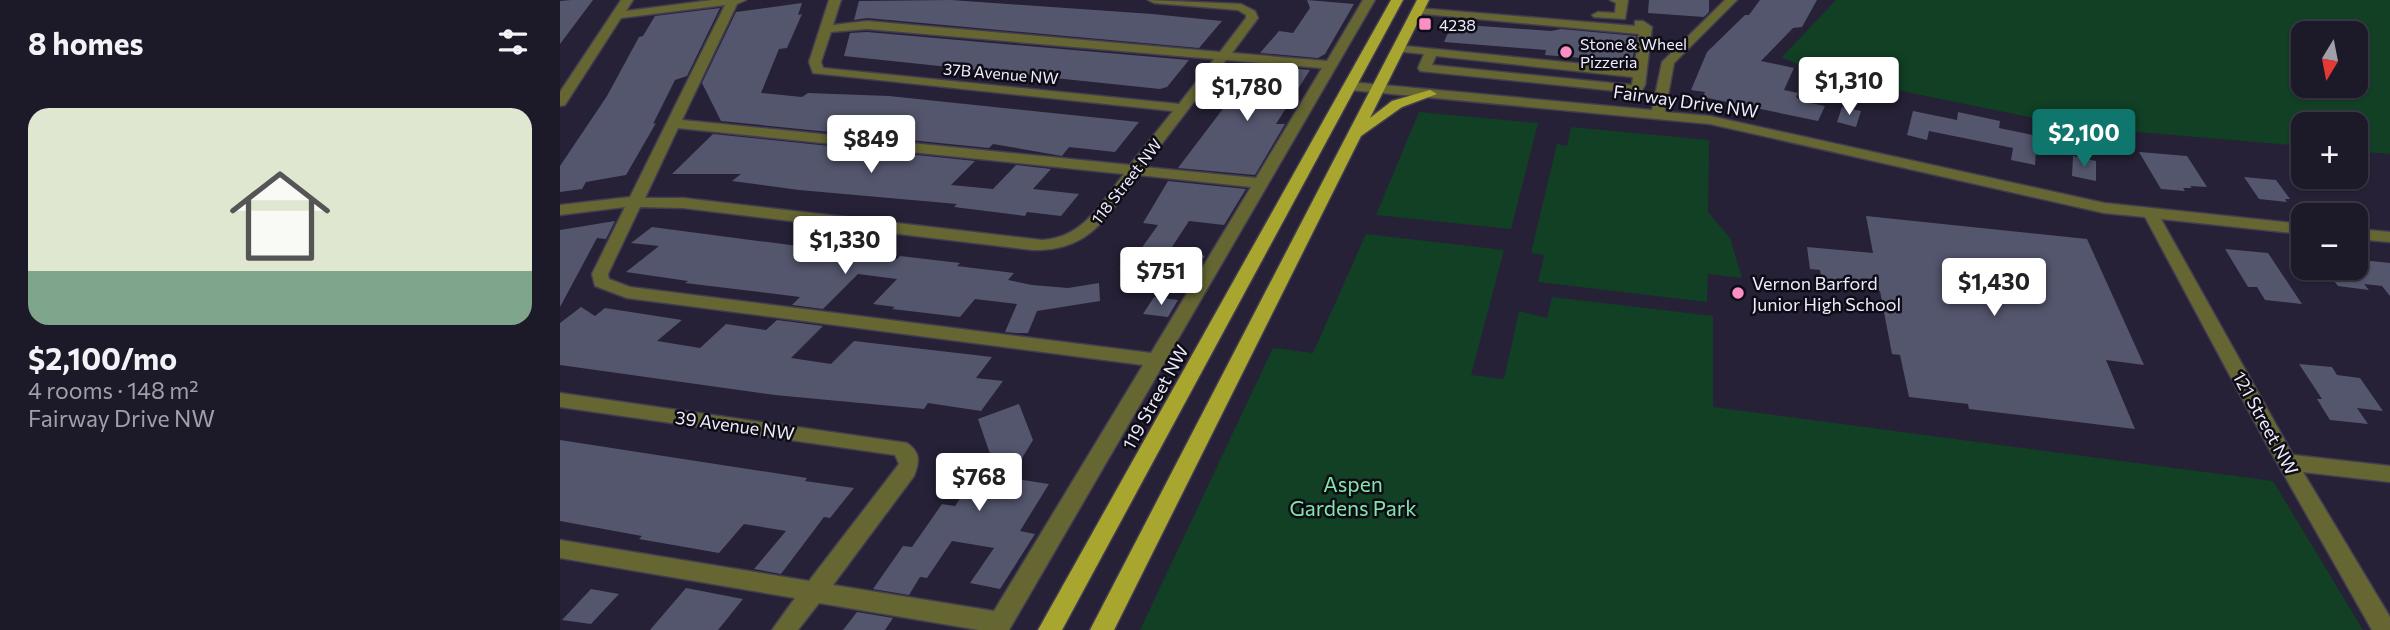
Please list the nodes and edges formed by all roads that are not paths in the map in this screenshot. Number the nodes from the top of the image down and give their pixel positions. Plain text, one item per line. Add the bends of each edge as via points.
1 (627, 0) edge
2 (733, 0) edge
3 (740, 0) edge
4 (835, 0) edge
5 (1154, 0) edge
6 (1369, 0) edge
7 (1397, 0) edge
8 (1471, 0) edge
9 (1615, 0) edge
10 (1731, 0) edge
11 (1420, 6) edge
12 (618, 15) junction
13 (1621, 17) junction
14 (826, 29) junction
15 (1646, 31) junction
16 (1399, 48) junction
17 (1431, 52) junction
18 (1224, 55) junction
19 (1486, 58) junction
20 (1331, 65) junction
21 (1479, 74) junction
22 (1640, 74) junction
23 (1350, 86) junction
24 (1378, 89) junction
25 (1636, 89) junction
26 (1430, 94) junction
27 (1468, 97) junction
28 (560, 102) edge
29 (1183, 108) junction
30 (1631, 112) junction
31 (1658, 114) junction
32 (674, 123) junction
33 (1354, 136) junction
34 (1134, 170) junction
35 (1258, 183) junction
36 (636, 201) junction
37 (560, 210) edge
38 (2151, 214) junction
39 (2291, 228) edge
40 (2368, 235) edge
41 (2390, 237) edge
42 (1158, 360) junction
43 (560, 400) edge
44 (2287, 462) junction
45 (2390, 474) edge
46 (560, 549) edge
47 (814, 592) junction
48 (998, 627) edge
49 (784, 630) edge
50 (1050, 630) edge
51 (1102, 630) edge
52 (2385, 630) edge

1 - 12 street
2 - 3 street
2 - 12 street
2 - 32 street
4 - 14 street
5 - 18 street, 118 Street NW via 1234,6 1251,12 1251,21
6 - 20 street
7 - 23 main road, 119 Street NW
8 - 13 street via 1470,5
9 - 13 street via 1622,1
10 - 31 street via 1668,62
11 - 15 street
11 - 16 main road
12 - 28 street
13 - 15 street
14 - 18 street via 867,24
14 - 29 street, 37B Avenue NW via 815,62 817,70 831,74
15 - 22 street
16 - 17 street
16 - 24 main road
17 - 19 street
17 - 21 street via 1424,68
18 - 20 street
18 - 29 street, 118 Street NW
19 - 21 street
19 - 22 street
20 - 35 street
21 - 25 street
21 - 27 street
22 - 25 street
23 - 24 street, Fairway Drive NW
23 - 50 main road, 119 Street NW
24 - 26 street, Fairway Drive NW
24 - 33 main road
25 - 30 street
26 - 27 street, Fairway Drive NW
26 - 33 main road via 1390,108
27 - 30 street, Fairway Drive NW
29 - 34 street, 118 Street NW
30 - 31 street, Fairway Drive NW
31 - 38 street, Fairway Drive NW via 1739,126 2095,206
32 - 34 street
32 - 36 street
33 - 51 main road
34 - 35 street
34 - 36 street, 118 Street NW via 1078,237 1033,245
35 - 42 street
36 - 37 street
36 - 42 street via 600,274 601,282 612,288
38 - 39 street, Fairway Drive NW
38 - 44 street, 121 Street NW
40 - 41 street
42 - 48 street
43 - 47 street, 39 Avenue NW via 900,449 908,454 904,477
44 - 45 street
44 - 52 street, 121 Street NW
46 - 47 street
47 - 48 street
47 - 49 street

